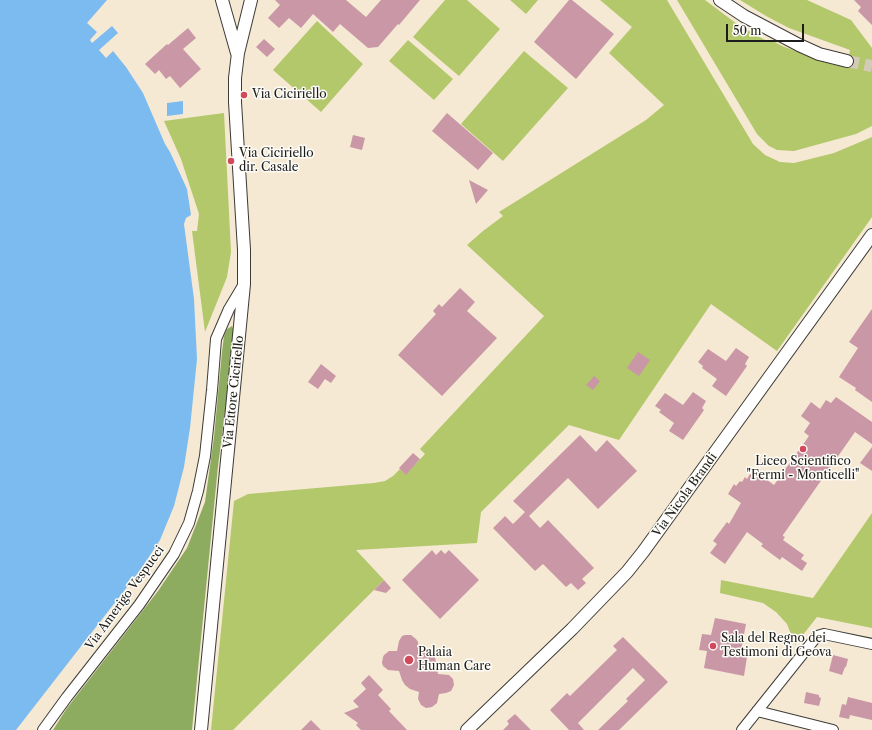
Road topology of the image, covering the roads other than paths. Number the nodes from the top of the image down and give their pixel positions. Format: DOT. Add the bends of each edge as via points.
graph roads {
  1 [pos="222,0"];
  2 [pos="251,0"];
  3 [pos="720,0"];
  4 [pos="238,53"];
  5 [pos="848,57"];
  6 [pos="872,235"];
  7 [pos="244,284"];
  8 [pos="872,644"];
  9 [pos="757,712"];
  10 [pos="43,730"];
  11 [pos="201,730"];
  12 [pos="467,730"];
  13 [pos="742,730"];
  14 [pos="833,730"];
  1 -- 4 [label="street, Via Ettore Ciciriello"];
  2 -- 4 [label="street, Via Ettore Ciciriello"];
  3 -- 5 [label="street" via="744,16 819,54"];
  4 -- 7 [label="street, Via Ettore Ciciriello" via="235,102 244,243"];
  6 -- 12 [label="street, Via Nicola Brandi" via="627,572"];
  7 -- 10 [label="street, Via Amerigo Vespucci" via="229,309 216,339 205,456 189,523 174,554 139,605"];
  7 -- 11 [label="street, Via Ettore Ciciriello"];
  8 -- 9 [label="street" via="824,634 817,636"];
  9 -- 13 [label="street"];
  9 -- 14 [label="street"];
}
